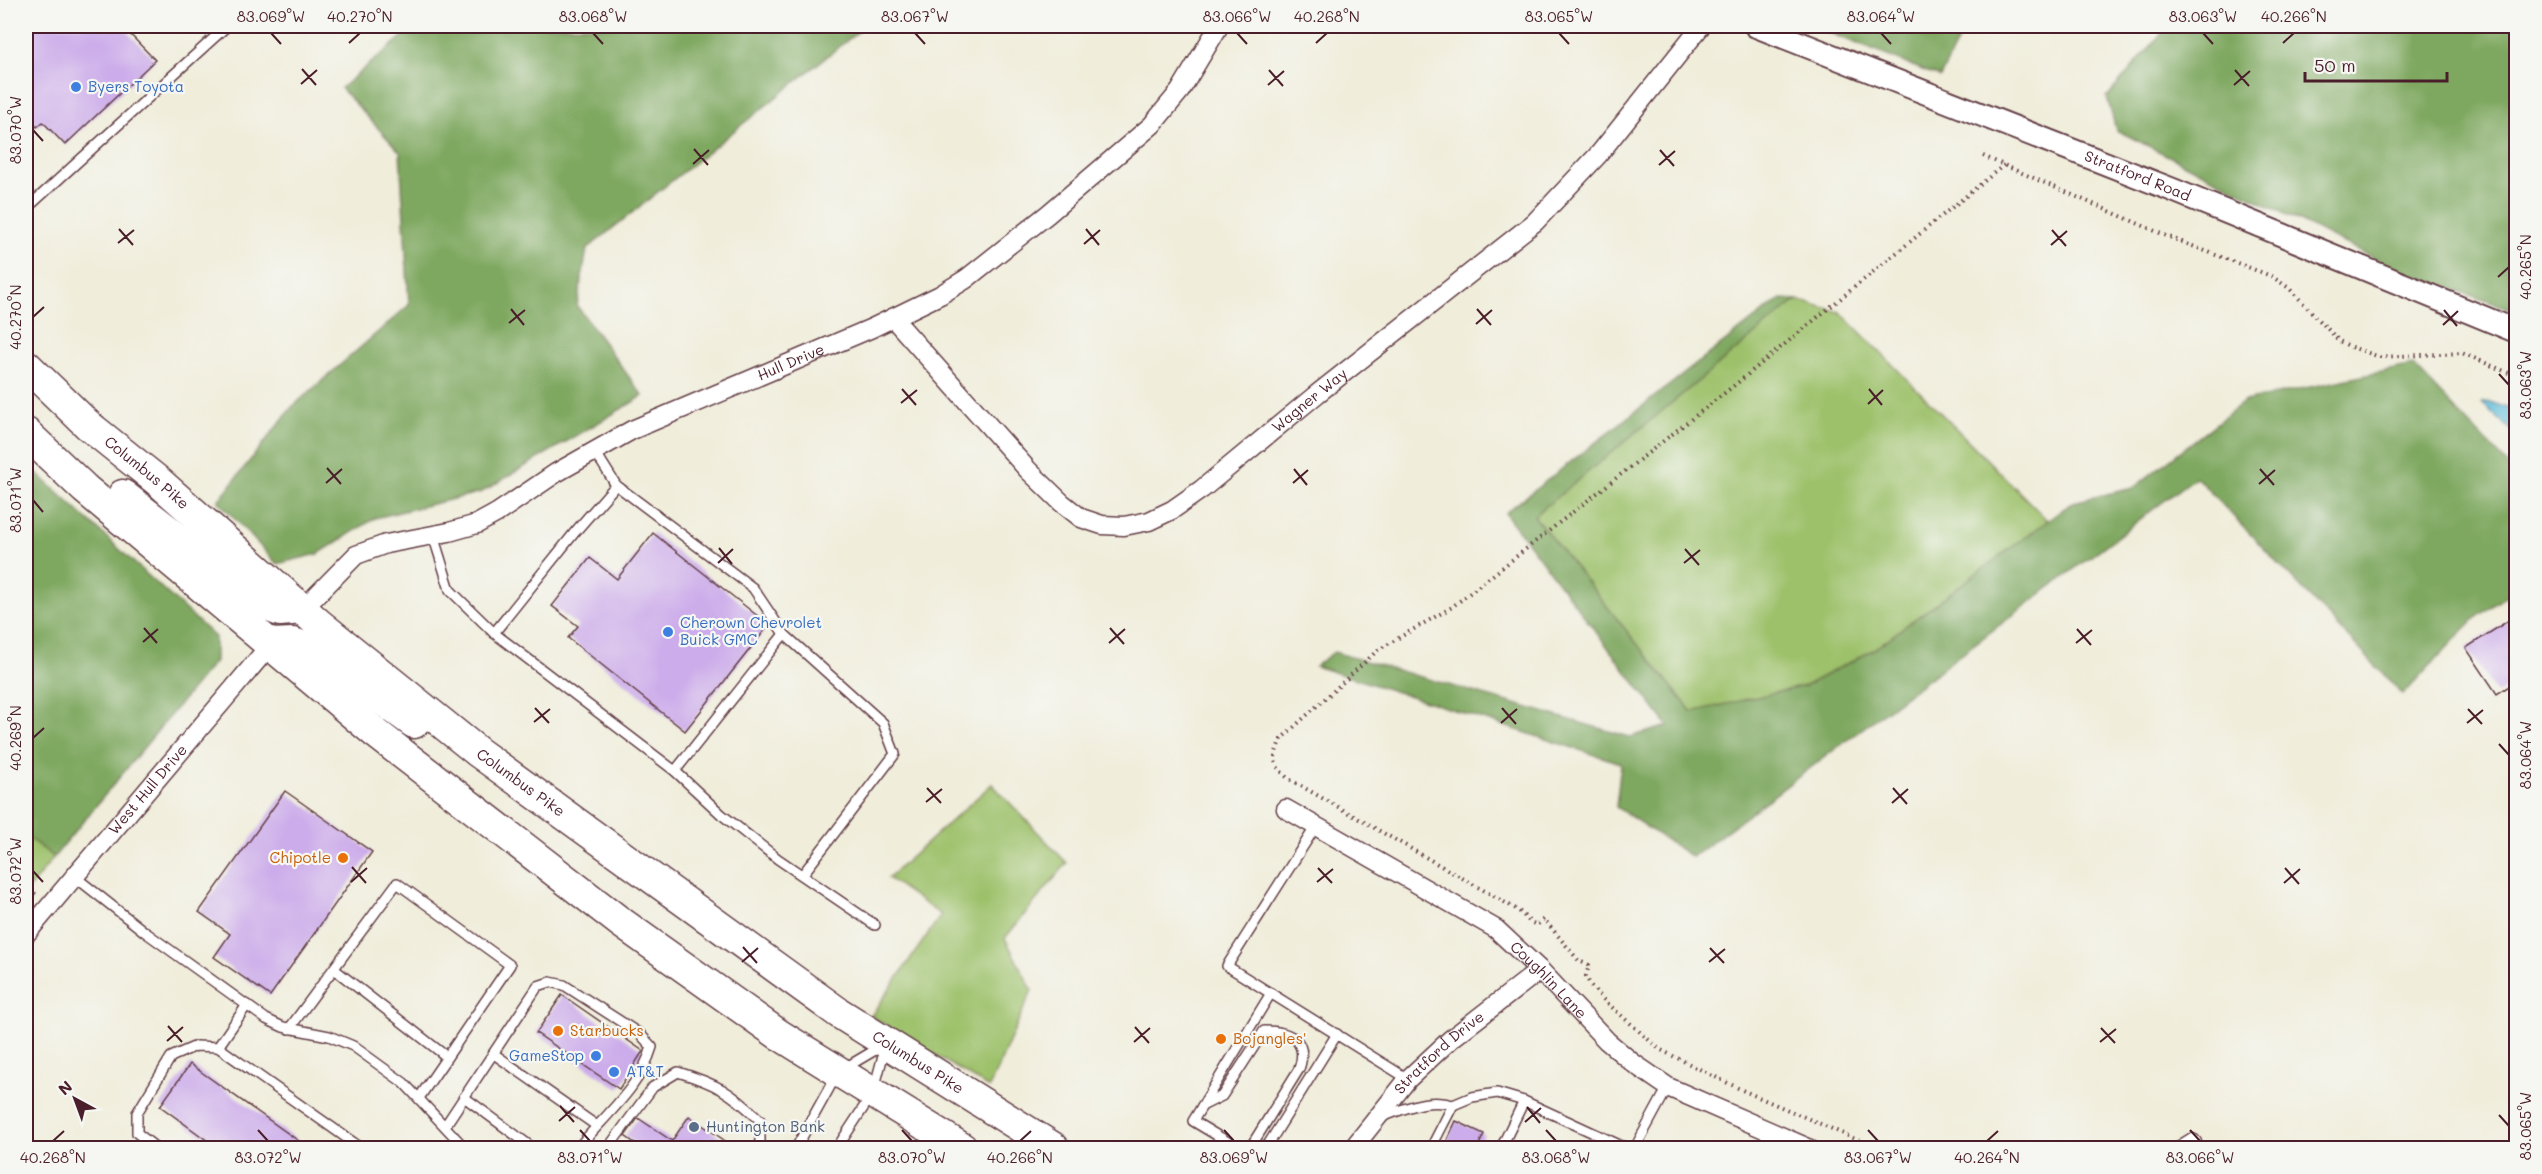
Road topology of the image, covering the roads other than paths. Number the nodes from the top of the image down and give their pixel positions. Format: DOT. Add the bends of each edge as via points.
graph roads {
  1 [pos="227,26"];
  2 [pos="1219,26"];
  3 [pos="1701,26"];
  4 [pos="1756,26"];
  5 [pos="26,209"];
  6 [pos="893,318"];
  7 [pos="2517,331"];
  8 [pos="26,365"];
  9 [pos="26,433"];
  10 [pos="594,450"];
  11 [pos="616,485"];
  12 [pos="85,489"];
  13 [pos="433,535"];
  14 [pos="303,609"];
  15 [pos="494,633"];
  16 [pos="784,634"];
  17 [pos="271,645"];
  18 [pos="675,771"];
  19 [pos="514,780"];
  20 [pos="1286,809"];
  21 [pos="1316,826"];
  22 [pos="803,874"];
  23 [pos="74,876"];
  24 [pos="875,924"];
  25 [pos="26,934"];
  26 [pos="334,969"];
  27 [pos="1540,970"];
  28 [pos="1271,993"];
  29 [pos="247,1005"];
  30 [pos="289,1029"];
  31 [pos="1337,1034"];
  32 [pos="886,1043"];
  33 [pos="218,1047"];
  34 [pos="494,1054"];
  35 [pos="447,1057"];
  36 [pos="838,1072"];
  37 [pos="1408,1078"];
  38 [pos="1668,1087"];
  39 [pos="873,1093"];
  40 [pos="464,1097"];
  41 [pos="419,1098"];
  42 [pos="1524,1101"];
  43 [pos="1453,1105"];
  44 [pos="1202,1106"];
  45 [pos="1376,1119"];
  46 [pos="445,1126"];
  47 [pos="597,1126"];
  48 [pos="1436,1138"];
  49 [pos="1446,1142"];
  50 [pos="1616,1146"];
  51 [pos="156,1149"];
  52 [pos="361,1149"];
  53 [pos="465,1149"];
  54 [pos="533,1149"];
  55 [pos="578,1149"];
  56 [pos="608,1149"];
  57 [pos="757,1149"];
  58 [pos="796,1149"];
  59 [pos="837,1149"];
  60 [pos="962,1149"];
  61 [pos="1054,1149"];
  62 [pos="1238,1149"];
  63 [pos="1250,1149"];
  64 [pos="1266,1149"];
  65 [pos="1353,1149"];
  66 [pos="1431,1149"];
  67 [pos="1501,1149"];
  68 [pos="1626,1149"];
  69 [pos="1635,1149"];
  70 [pos="1808,1149"];
  71 [pos="2184,1149"];
  72 [pos="2190,1149"];
  1 -- 5 [label="lane"];
  2 -- 6 [label="street, Hull Drive" via="1180,91 1123,152 966,279"];
  3 -- 6 [label="street, Wagner Way" via="1599,154 1535,222 1203,489 1149,521 1102,525 1081,518 1062,503 1023,466"];
  4 -- 7 [label="street, Stratford Road"];
  6 -- 10 [label="street, Hull Drive" via="662,416"];
  8 -- 14 [label="highway, Columbus Pike" via="88,426"];
  9 -- 12 [label="highway"];
  10 -- 11 [label="lane"];
  10 -- 13 [label="street, Hull Drive" via="477,524"];
  11 -- 15 [label="lane"];
  11 -- 16 [label="lane" via="753,588"];
  12 -- 14 [label="highway" via="109,489 122,494 262,604 280,611"];
  12 -- 17 [label="highway"];
  13 -- 14 [label="street, Hull Drive" via="386,544 356,555"];
  13 -- 15 [label="lane" via="450,590"];
  14 -- 19 [label="highway, Columbus Pike"];
  15 -- 18 [label="lane"];
  16 -- 18 [label="lane"];
  16 -- 22 [label="lane" via="883,723 895,754"];
  17 -- 19 [label="highway" via="293,643 313,650 484,778 495,782"];
  17 -- 23 [label="street, West Hull Drive"];
  17 -- 36 [label="highway" via="377,734 619,921"];
  18 -- 22 [label="lane" via="729,820"];
  19 -- 32 [label="highway, Columbus Pike"];
  20 -- 21 [label="street, Coughlin Lane"];
  21 -- 27 [label="street, Coughlin Lane" via="1496,929"];
  21 -- 28 [label="lane" via="1227,966"];
  22 -- 24 [label="lane"];
  23 -- 25 [label="street, West Hull Drive"];
  23 -- 29 [label="lane"];
  26 -- 30 [label="lane"];
  26 -- 35 [label="lane"];
  26 -- 35 [label="lane" via="396,883 510,965"];
  27 -- 37 [label="street, Stratford Drive"];
  27 -- 38 [label="street, Coughlin Lane" via="1607,1041"];
  28 -- 31 [label="lane"];
  28 -- 44 [label="lane"];
  29 -- 30 [label="lane"];
  29 -- 33 [label="lane"];
  30 -- 41 [label="lane" via="329,1036 353,1046"];
  31 -- 37 [label="lane"];
  31 -- 64 [label="lane"];
  32 -- 36 [label="lane"];
  32 -- 39 [label="lane"];
  32 -- 61 [label="highway, Columbus Pike"];
  33 -- 51 [label="lane" via="196,1046 171,1057 137,1113 136,1133"];
  33 -- 52 [label="lane"];
  34 -- 40 [label="lane"];
  34 -- 47 [label="lane"];
  34 -- 47 [label="lane" via="538,987 550,982 564,985 640,1034 652,1047 647,1063 628,1092"];
  35 -- 41 [label="lane"];
  36 -- 39 [label="highway"];
  36 -- 58 [label="lane"];
  37 -- 45 [label="street, Stratford Drive"];
  38 -- 69 [label="lane"];
  38 -- 70 [label="street, Coughlin Lane"];
  39 -- 59 [label="lane"];
  39 -- 60 [label="highway"];
  40 -- 46 [label="lane"];
  40 -- 54 [label="lane"];
  41 -- 46 [label="lane"];
  42 -- 43 [label="lane" via="1497,1093"];
  42 -- 50 [label="lane"];
  42 -- 67 [label="lane"];
  43 -- 45 [label="lane" via="1440,1101 1423,1103"];
  43 -- 48 [label="lane"];
  44 -- 62 [label="lane" via="1193,1121"];
  44 -- 63 [label="lane" via="1222,1096 1264,1031 1282,1031 1298,1042 1304,1056 1299,1069"];
  45 -- 65 [label="street, Stratford Drive"];
  46 -- 53 [label="lane"];
  47 -- 55 [label="lane"];
  48 -- 49 [label="lane"];
  48 -- 66 [label="lane"];
  50 -- 68 [label="lane"];
  56 -- 57 [label="lane" via="653,1087 678,1072 734,1095 760,1120"];
  71 -- 72 [label="street" via="2192,1143"];
}
